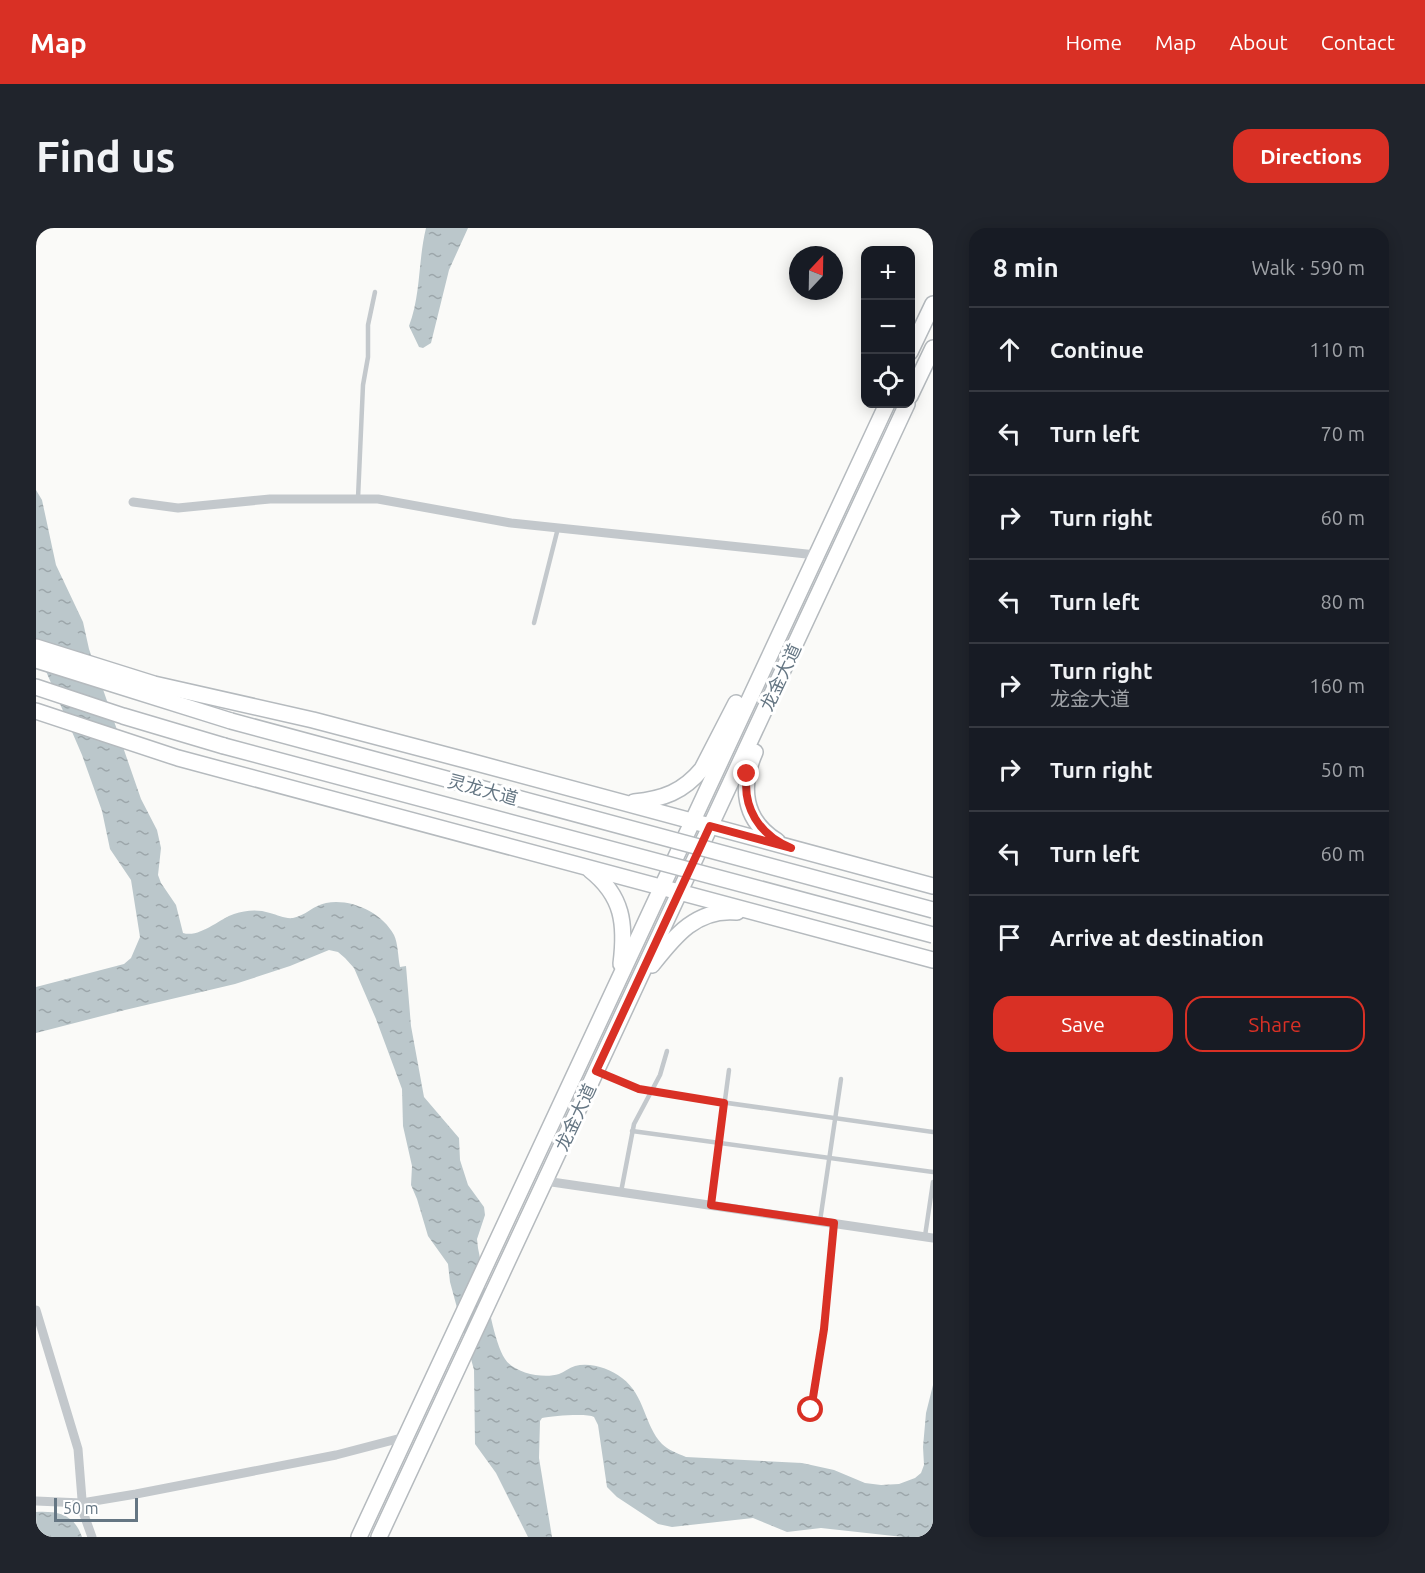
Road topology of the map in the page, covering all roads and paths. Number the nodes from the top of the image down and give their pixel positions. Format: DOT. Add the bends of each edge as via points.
graph roads {
  1 [pos="375,292"];
  2 [pos="933,304"];
  3 [pos="915,342"];
  4 [pos="933,348"];
  5 [pos="915,386"];
  6 [pos="885,408"];
  7 [pos="905,408"];
  8 [pos="358,500"];
  9 [pos="134,502"];
  10 [pos="558,528"];
  11 [pos="816,555"];
  12 [pos="534,622"];
  13 [pos="779,635"];
  14 [pos="799,636"];
  15 [pos="36,647"];
  16 [pos="36,660"];
  17 [pos="36,687"];
  18 [pos="36,711"];
  19 [pos="625,803"];
  20 [pos="692,821"];
  21 [pos="710,826"];
  22 [pos="791,848"];
  23 [pos="582,866"];
  24 [pos="933,886"];
  25 [pos="661,887"];
  26 [pos="679,892"];
  27 [pos="933,910"];
  28 [pos="760,914"];
  29 [pos="933,935"];
  30 [pos="933,960"];
  31 [pos="619,979"];
  32 [pos="636,986"];
  33 [pos="667,1051"];
  34 [pos="729,1070"];
  35 [pos="596,1071"];
  36 [pos="841,1079"];
  37 [pos="651,1091"];
  38 [pos="724,1103"];
  39 [pos="835,1118"];
  40 [pos="632,1131"];
  41 [pos="933,1132"];
  42 [pos="719,1143"];
  43 [pos="830,1158"];
  44 [pos="933,1172"];
  45 [pos="545,1181"];
  46 [pos="933,1182"];
  47 [pos="621,1192"];
  48 [pos="711,1205"];
  49 [pos="820,1221"];
  50 [pos="834,1223"];
  51 [pos="929,1237"];
  52 [pos="36,1310"];
  53 [pos="811,1410"];
  54 [pos="405,1437"];
  55 [pos="36,1501"];
  56 [pos="82,1503"];
  57 [pos="92,1537"];
  58 [pos="359,1537"];
  59 [pos="379,1537"];
  1 -- 8 [label="lane" via="363,385"];
  2 -- 3 [label="main road"];
  4 -- 5 [label="main road"];
  6 -- 11 [label="main road, 龙金大道"];
  7 -- 14 [label="main road, 龙金大道"];
  8 -- 9 [label="street" via="270,499 178,508"];
  8 -- 10 [label="street" via="378,499"];
  10 -- 11 [label="street"];
  10 -- 12 [label="lane"];
  11 -- 13 [label="main road, 龙金大道"];
  13 -- 19 [label="main road" via="751,674 695,778 667,797"];
  13 -- 20 [label="main road, 龙金大道"];
  14 -- 21 [label="main road, 龙金大道"];
  14 -- 22 [label="main road" via="791,674 748,767 745,783 755,819 774,840"];
  15 -- 19 [label="main road" via="154,684 335,726"];
  16 -- 27 [label="main road, 灵龙大道, bridge" via="231,721"];
  17 -- 29 [label="main road, 灵龙大道, bridge" via="224,746"];
  18 -- 23 [label="main road" via="167,755"];
  19 -- 20 [label="main road"];
  20 -- 21 [label="main road"];
  20 -- 25 [label="main road, 龙金大道"];
  21 -- 22 [label="main road"];
  21 -- 26 [label="main road, 龙金大道"];
  22 -- 24 [label="main road"];
  23 -- 25 [label="main road"];
  23 -- 31 [label="main road" via="604,882 622,916"];
  25 -- 26 [label="main road"];
  25 -- 31 [label="main road, 龙金大道"];
  26 -- 28 [label="main road"];
  26 -- 32 [label="main road, 龙金大道"];
  28 -- 30 [label="main road"];
  28 -- 32 [label="main road" via="732,911 692,923 675,936"];
  31 -- 54 [label="main road, 龙金大道"];
  32 -- 35 [label="main road, 龙金大道"];
  33 -- 37 [label="lane"];
  34 -- 38 [label="lane"];
  35 -- 37 [label="lane"];
  35 -- 45 [label="main road, 龙金大道"];
  36 -- 39 [label="lane"];
  37 -- 38 [label="lane"];
  37 -- 40 [label="lane"];
  38 -- 39 [label="lane"];
  38 -- 42 [label="lane"];
  39 -- 41 [label="lane"];
  39 -- 43 [label="lane"];
  40 -- 42 [label="lane"];
  40 -- 47 [label="lane"];
  42 -- 43 [label="lane"];
  42 -- 48 [label="lane"];
  43 -- 44 [label="lane"];
  43 -- 49 [label="lane"];
  45 -- 47 [label="street"];
  45 -- 59 [label="main road, 龙金大道"];
  46 -- 51 [label="lane"];
  47 -- 48 [label="street"];
  48 -- 49 [label="street"];
  49 -- 50 [label="street"];
  50 -- 51 [label="street"];
  50 -- 53 [label="lane" via="824,1329"];
  52 -- 56 [label="street" via="78,1449"];
  54 -- 56 [label="street" via="336,1455"];
  54 -- 58 [label="main road, 龙金大道"];
  55 -- 56 [label="street"];
  56 -- 57 [label="street"];
}
